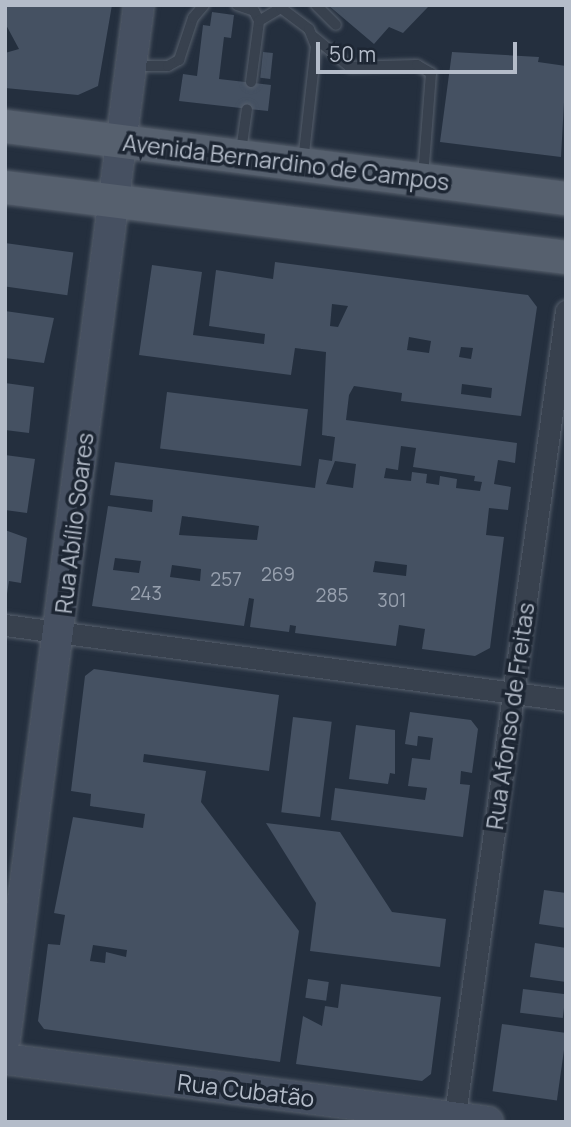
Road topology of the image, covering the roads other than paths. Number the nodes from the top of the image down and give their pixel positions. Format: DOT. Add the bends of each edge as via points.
graph roads {
  1 [pos="139,5"];
  2 [pos="204,5"];
  3 [pos="237,5"];
  4 [pos="316,5"];
  5 [pos="259,21"];
  6 [pos="336,25"];
  7 [pos="314,37"];
  8 [pos="131,65"];
  9 [pos="251,82"];
  10 [pos="247,109"];
  11 [pos="5,126"];
  12 [pos="121,140"];
  13 [pos="240,156"];
  14 [pos="303,164"];
  15 [pos="423,180"];
  16 [pos="5,187"];
  17 [pos="114,198"];
  18 [pos="566,198"];
  19 [pos="566,257"];
  20 [pos="566,311"];
  21 [pos="5,625"];
  22 [pos="60,632"];
  23 [pos="513,693"];
  24 [pos="566,700"];
  25 [pos="5,1039"];
  26 [pos="5,1059"];
  27 [pos="454,1120"];
  28 [pos="488,1122"];
  1 -- 8 [label="street, Rua Abílio Soares"];
  2 -- 8 [label="lane" via="193,18 187,50 179,60 168,66"];
  3 -- 5 [label="lane" via="254,11"];
  4 -- 6 [label="lane"];
  5 -- 7 [label="lane" via="281,8"];
  5 -- 9 [label="lane"];
  7 -- 14 [label="lane"];
  7 -- 15 [label="lane" via="349,67 425,68 434,80"];
  8 -- 12 [label="street, Rua Abílio Soares"];
  10 -- 13 [label="lane"];
  11 -- 12 [label="main road, Avenida Bernardino de Campos"];
  12 -- 13 [label="main road, Avenida Bernardino de Campos"];
  12 -- 17 [label="street, Rua Abílio Soares"];
  13 -- 14 [label="main road, Avenida Bernardino de Campos"];
  14 -- 15 [label="main road, Avenida Bernardino de Campos"];
  15 -- 18 [label="main road, Avenida Bernardino de Campos"];
  16 -- 17 [label="main road"];
  17 -- 19 [label="main road"];
  17 -- 22 [label="street, Rua Abílio Soares"];
  20 -- 23 [label="street, Rua Afonso de Freitas"];
  21 -- 22 [label="street"];
  22 -- 23 [label="street"];
  22 -- 25 [label="street, Rua Abílio Soares"];
  23 -- 24 [label="street"];
  23 -- 27 [label="street, Rua Afonso de Freitas"];
  26 -- 27 [label="street, Rua Cubatão"];
  27 -- 28 [label="street, Rua Cubatão"];
}
